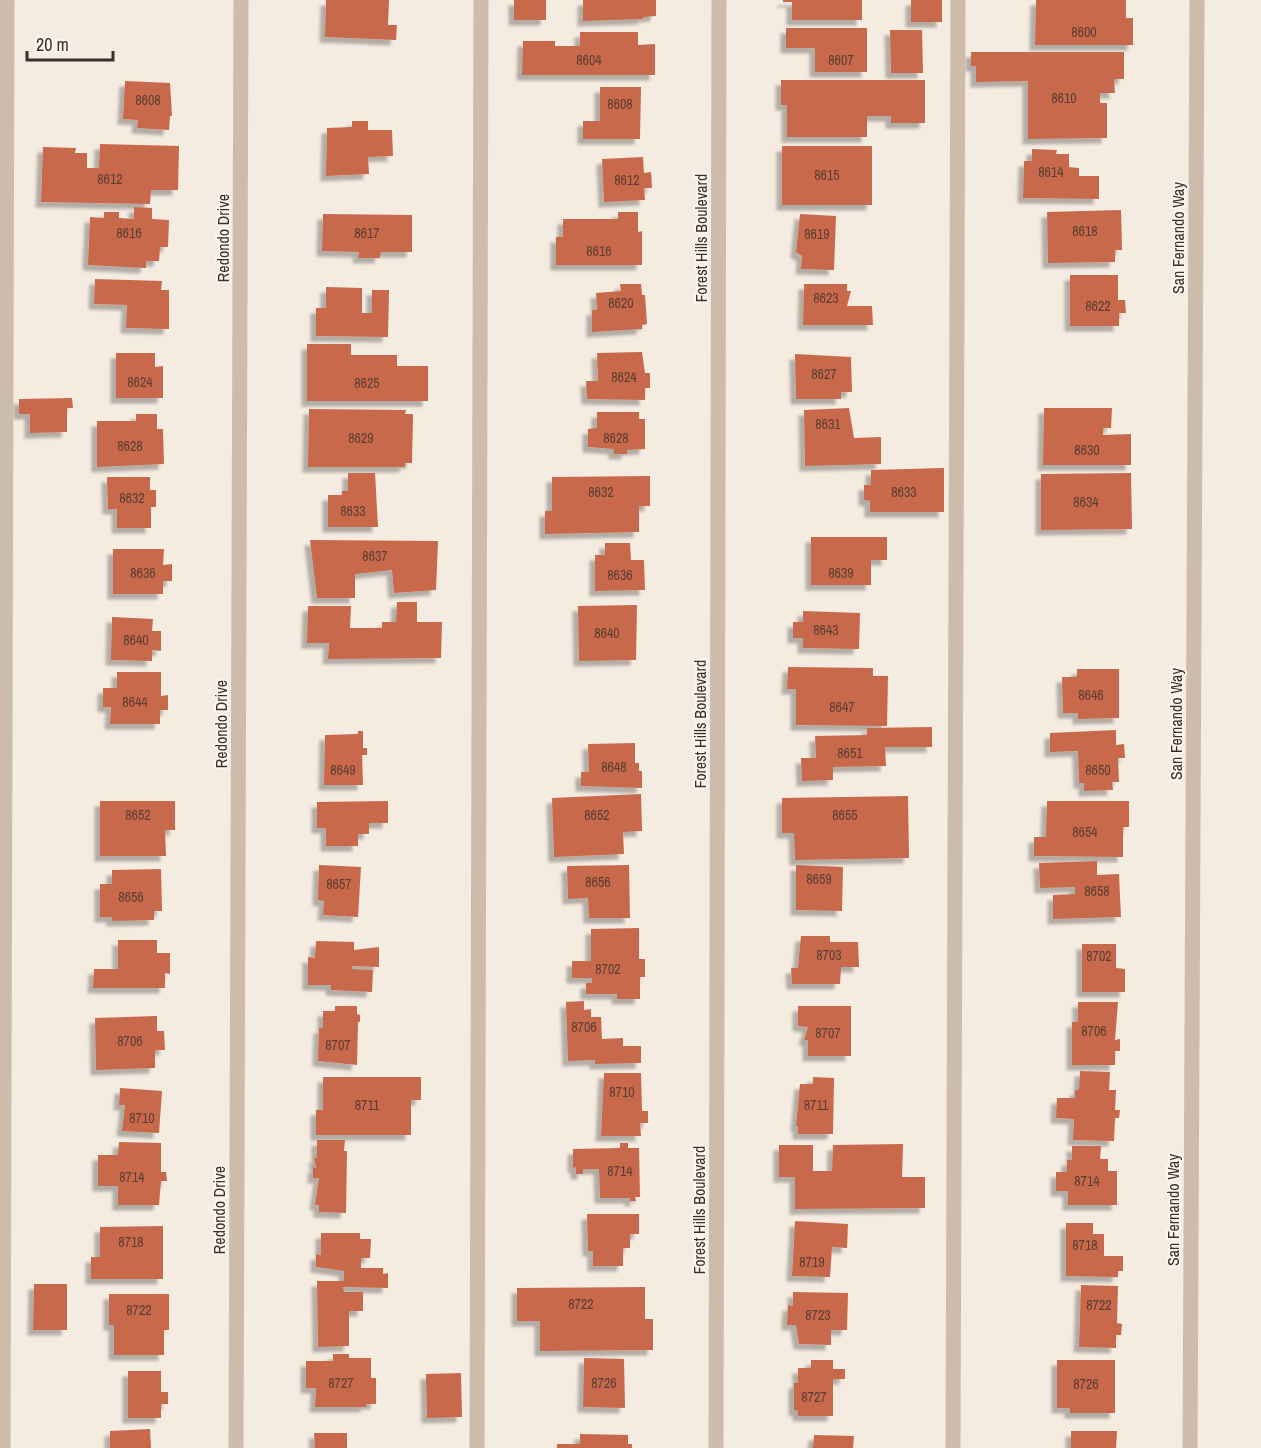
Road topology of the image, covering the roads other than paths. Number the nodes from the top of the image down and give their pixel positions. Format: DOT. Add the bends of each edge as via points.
graph roads {
  1 [pos="7,0"];
  2 [pos="241,0"];
  3 [pos="481,0"];
  4 [pos="719,0"];
  5 [pos="958,0"];
  6 [pos="1197,0"];
  7 [pos="3,1448"];
  8 [pos="236,1448"];
  9 [pos="477,1448"];
  10 [pos="716,1448"];
  11 [pos="953,1448"];
  12 [pos="1190,1448"];
  1 -- 7 [label="street"];
  2 -- 8 [label="street, Redondo Drive"];
  3 -- 9 [label="street"];
  4 -- 10 [label="street, Forest Hills Boulevard"];
  5 -- 11 [label="street"];
  6 -- 12 [label="street, San Fernando Way"];
}
